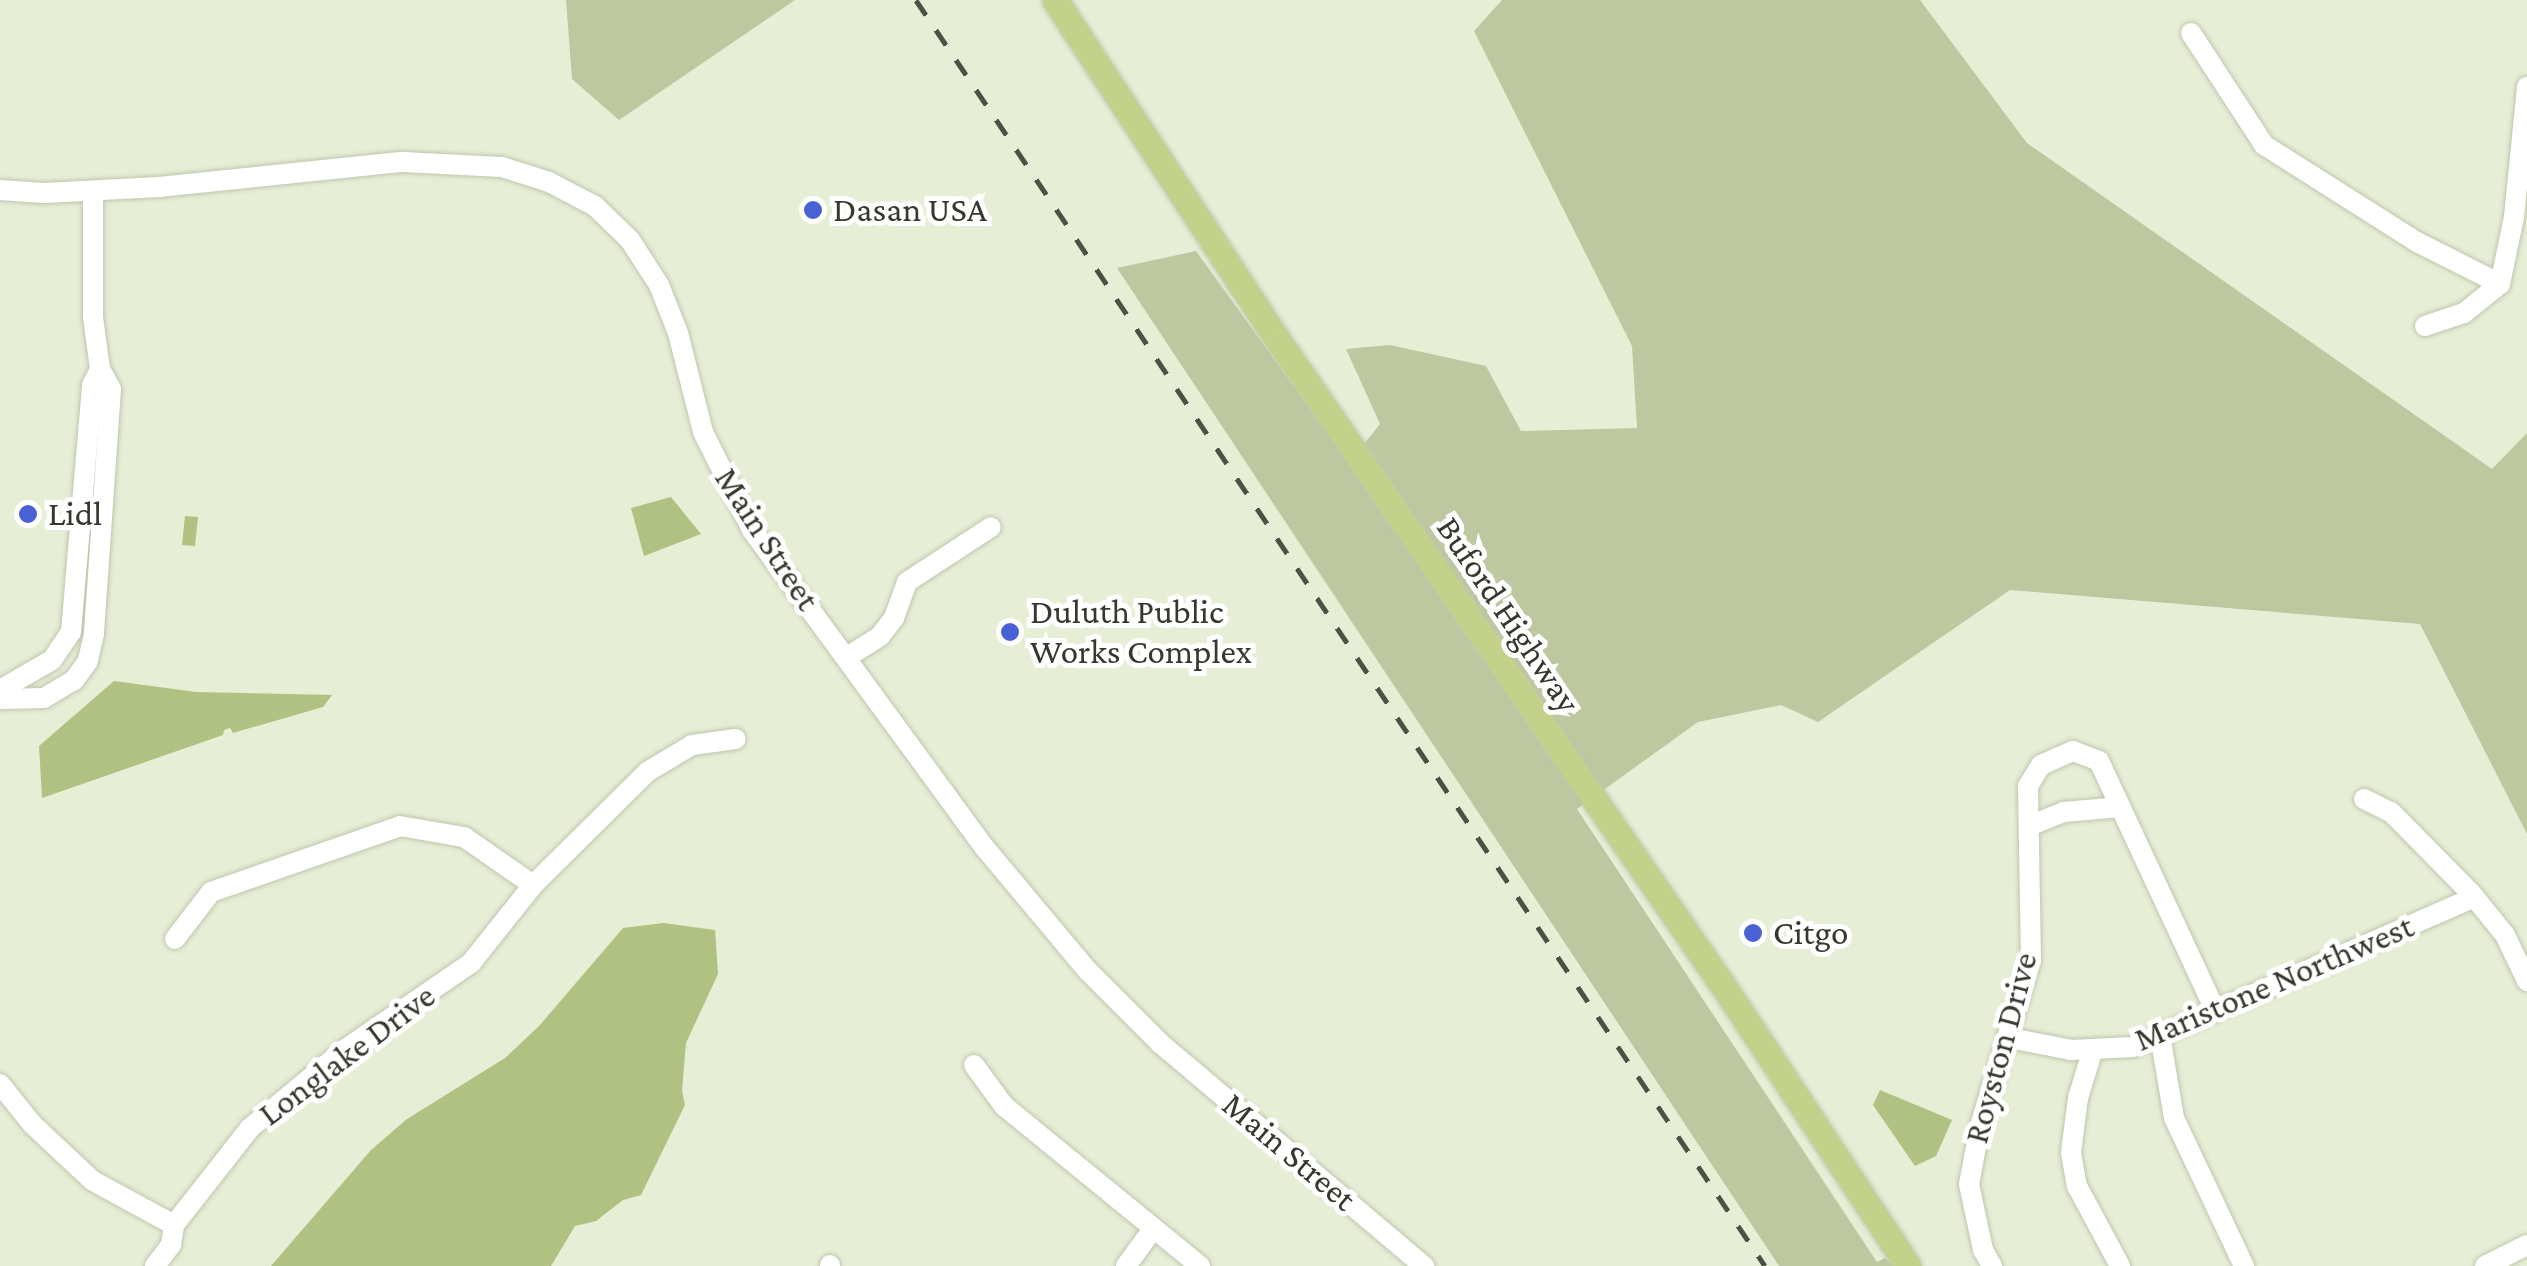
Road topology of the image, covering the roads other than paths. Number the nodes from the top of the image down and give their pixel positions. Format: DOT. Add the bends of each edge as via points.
graph roads {
  1 [pos="1055,0"];
  2 [pos="2191,33"];
  3 [pos="2527,87"];
  4 [pos="0,190"];
  5 [pos="93,192"];
  6 [pos="2500,284"];
  7 [pos="2425,326"];
  8 [pos="100,369"];
  9 [pos="991,527"];
  10 [pos="848,658"];
  11 [pos="0,690"];
  12 [pos="0,699"];
  13 [pos="736,739"];
  14 [pos="2364,799"];
  15 [pos="2120,807"];
  16 [pos="2029,826"];
  17 [pos="533,885"];
  18 [pos="2475,898"];
  19 [pos="175,939"];
  20 [pos="2527,981"];
  21 [pos="2215,1010"];
  22 [pos="2160,1035"];
  23 [pos="2010,1038"];
  24 [pos="2093,1049"];
  25 [pos="974,1066"];
  26 [pos="0,1084"];
  27 [pos="174,1225"];
  28 [pos="1153,1229"];
  29 [pos="2527,1245"];
  30 [pos="156,1266"];
  31 [pos="1126,1266"];
  32 [pos="1200,1266"];
  33 [pos="1424,1266"];
  34 [pos="1908,1266"];
  35 [pos="1992,1266"];
  36 [pos="2120,1266"];
  37 [pos="2244,1266"];
  38 [pos="2485,1266"];
  1 -- 34 [label="main road, Buford Highway"];
  2 -- 6 [label="street" via="2264,145 2385,223"];
  3 -- 6 [label="street"];
  4 -- 5 [label="street, Main Street"];
  5 -- 8 [label="street"];
  5 -- 10 [label="street, Main Street" via="403,162 502,166 594,206 630,240 659,286 703,432 728,489"];
  6 -- 7 [label="street" via="2464,313"];
  8 -- 11 [label="street" via="92,385 72,632 52,660"];
  8 -- 12 [label="street" via="111,389 88,661 74,680 44,698"];
  9 -- 10 [label="street" via="907,582 894,618"];
  10 -- 33 [label="street, Main Street" via="963,820 1088,972 1160,1043"];
  13 -- 17 [label="street, Longlake Drive" via="692,745 647,772"];
  14 -- 18 [label="street" via="2391,812"];
  15 -- 16 [label="street" via="2064,812"];
  15 -- 16 [label="street, Royston Drive" via="2099,762 2073,751 2041,765 2033,776"];
  15 -- 21 [label="street, Royston Drive"];
  16 -- 23 [label="street, Royston Drive" via="2031,960"];
  17 -- 19 [label="street" via="464,837 400,826 211,892"];
  17 -- 27 [label="street, Longlake Drive" via="472,963 344,1050 250,1128"];
  18 -- 20 [label="street" via="2505,935"];
  18 -- 21 [label="street, Maristone Northwest"];
  21 -- 22 [label="street, Maristone Northwest"];
  22 -- 24 [label="street, Maristone Northwest" via="2132,1047"];
  22 -- 37 [label="street" via="2174,1118"];
  23 -- 24 [label="street, Maristone Northwest"];
  23 -- 35 [label="street, Royston Drive" via="1980,1126 1970,1184 1982,1250"];
  24 -- 36 [label="street" via="2071,1153 2077,1186"];
  25 -- 28 [label="street" via="1004,1106"];
  26 -- 27 [label="street" via="92,1181"];
  27 -- 30 [label="street, Longlake Drive" via="171,1245"];
  28 -- 31 [label="street"];
  28 -- 32 [label="street"];
  29 -- 38 [label="street"];
}
